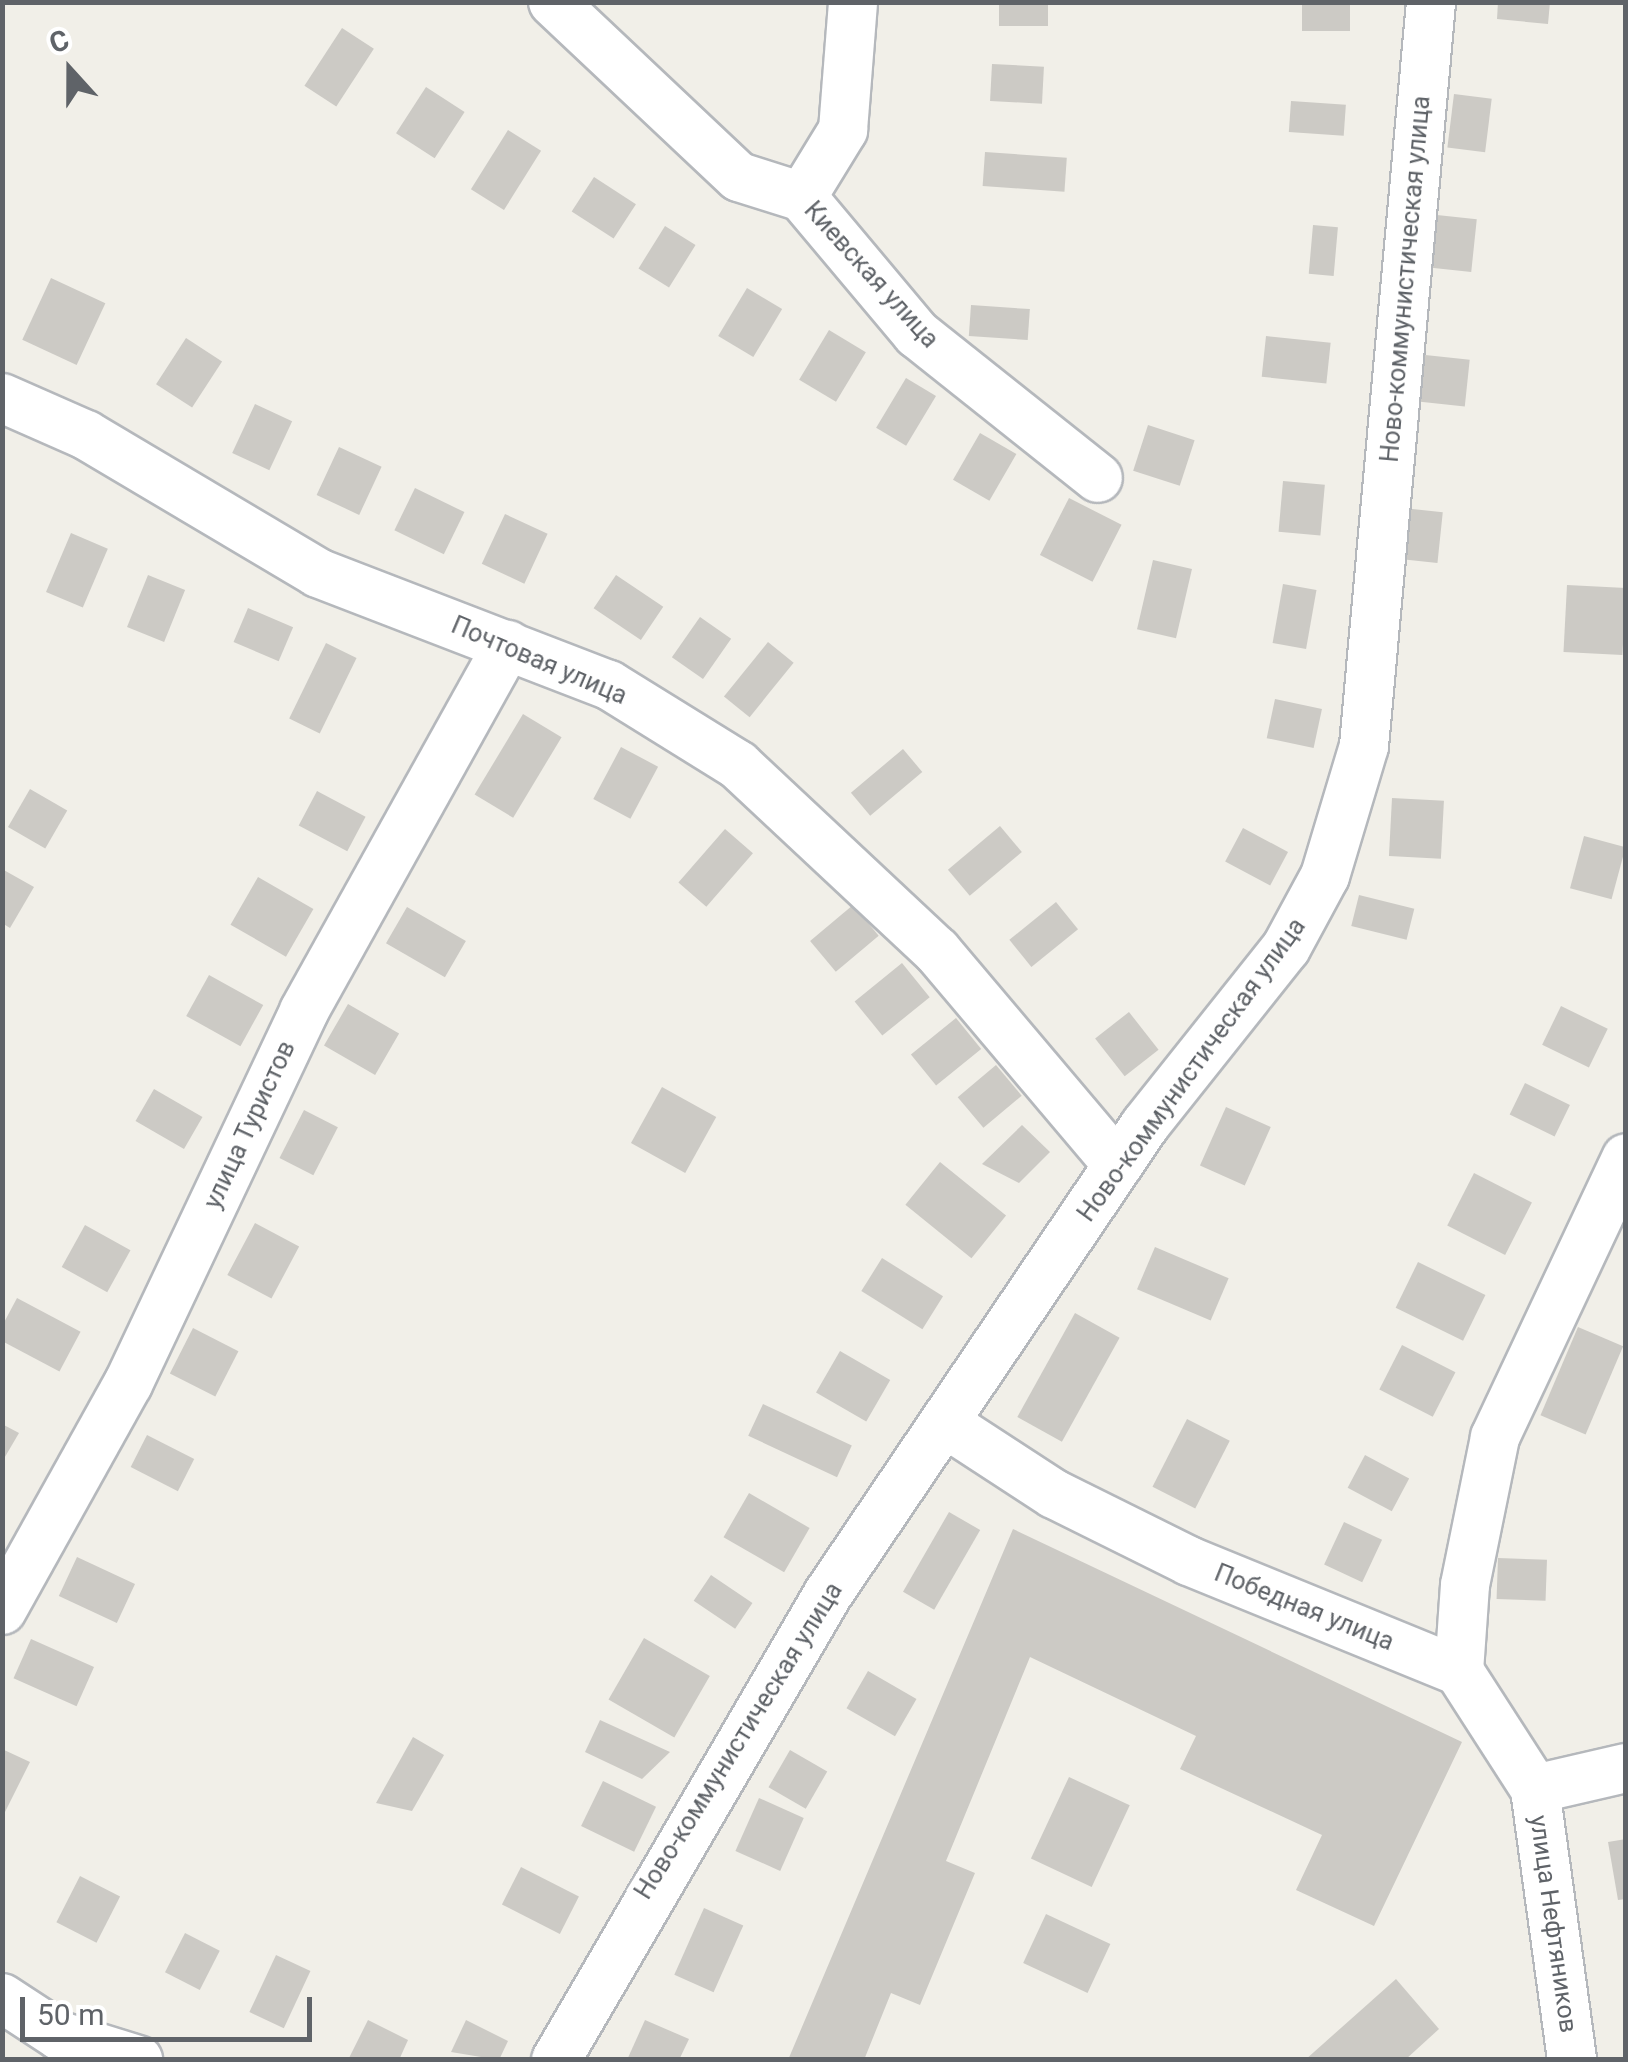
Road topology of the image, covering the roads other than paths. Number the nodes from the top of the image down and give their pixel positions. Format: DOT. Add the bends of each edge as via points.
graph roads {
  1 [pos="553,2"];
  2 [pos="853,2"];
  3 [pos="1431,2"];
  4 [pos="802,198"];
  5 [pos="2,398"];
  6 [pos="1098,478"];
  7 [pos="508,645"];
  8 [pos="1626,1158"];
  9 [pos="1118,1165"];
  10 [pos="948,1426"];
  11 [pos="2,1610"];
  12 [pos="1459,1672"];
  13 [pos="1626,1768"];
  14 [pos="1534,1789"];
  15 [pos="2,1998"];
  16 [pos="138,2060"];
  17 [pos="556,2060"];
  18 [pos="1572,2060"];
  1 -- 4 [label="street, Киевская улица" via="738,177"];
  2 -- 4 [label="street" via="843,130"];
  3 -- 9 [label="street, Ново-коммунистическая улица" via="1364,746 1325,876 1286,948"];
  4 -- 6 [label="street, Киевская улица" via="917,334"];
  5 -- 7 [label="street, Почтовая улица" via="86,435 318,573"];
  7 -- 9 [label="street, Почтовая улица" via="609,686 738,764 938,951"];
  7 -- 11 [label="street, улица Туристов" via="304,1011 128,1384"];
  8 -- 12 [label="street" via="1495,1437 1465,1584"];
  9 -- 10 [label="street, Ново-коммунистическая улица"];
  10 -- 12 [label="street, Победная улица" via="1054,1494 1189,1561"];
  10 -- 17 [label="street, Ново-коммунистическая улица" via="828,1594"];
  12 -- 14 [label="street"];
  13 -- 14 [label="street"];
  14 -- 18 [label="street, улица Нефтяников"];
  15 -- 16 [label="street" via="60,2036"];
}
